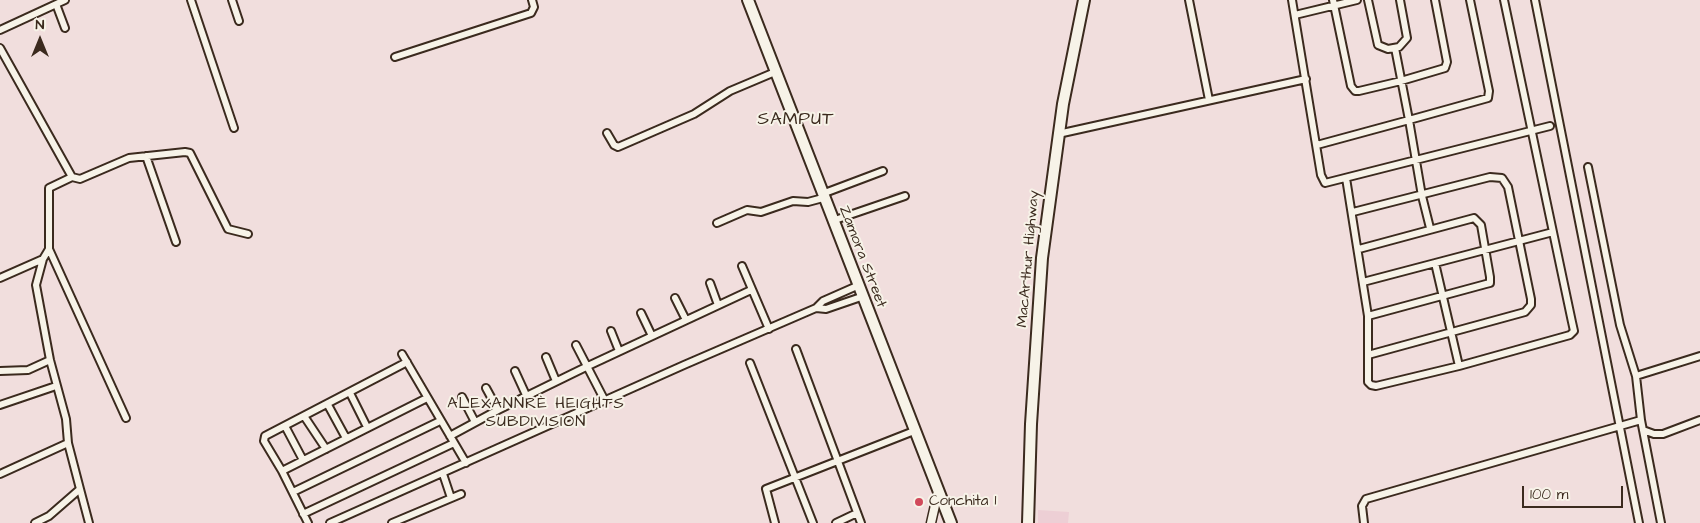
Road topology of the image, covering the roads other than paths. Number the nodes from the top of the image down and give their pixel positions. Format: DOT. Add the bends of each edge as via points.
graph roads {
  1 [pos="65,0"];
  2 [pos="191,0"];
  3 [pos="232,0"];
  4 [pos="532,0"];
  5 [pos="748,0"];
  6 [pos="1084,0"];
  7 [pos="1189,0"];
  8 [pos="1292,0"];
  9 [pos="1357,0"];
  10 [pos="1368,0"];
  11 [pos="1400,0"];
  12 [pos="1436,0"];
  13 [pos="1470,0"];
  14 [pos="1504,0"];
  15 [pos="1536,0"];
  16 [pos="1333,3"];
  17 [pos="56,4"];
  18 [pos="1295,14"];
  19 [pos="239,21"];
  20 [pos="65,28"];
  21 [pos="0,30"];
  22 [pos="0,48"];
  23 [pos="1395,48"];
  24 [pos="395,57"];
  25 [pos="775,72"];
  26 [pos="1306,78"];
  27 [pos="1401,82"];
  28 [pos="1209,100"];
  29 [pos="1409,120"];
  30 [pos="1550,126"];
  31 [pos="234,128"];
  32 [pos="1532,130"];
  33 [pos="608,133"];
  34 [pos="1058,134"];
  35 [pos="1317,145"];
  36 [pos="146,156"];
  37 [pos="1416,160"];
  38 [pos="1588,167"];
  39 [pos="883,171"];
  40 [pos="72,177"];
  41 [pos="1346,178"];
  42 [pos="823,196"];
  43 [pos="905,196"];
  44 [pos="1422,196"];
  45 [pos="1353,212"];
  46 [pos="832,220"];
  47 [pos="717,223"];
  48 [pos="1430,228"];
  49 [pos="1552,232"];
  50 [pos="248,234"];
  51 [pos="1518,240"];
  52 [pos="176,242"];
  53 [pos="49,249"];
  54 [pos="1358,249"];
  55 [pos="1485,250"];
  56 [pos="43,259"];
  57 [pos="1435,263"];
  58 [pos="742,266"];
  59 [pos="0,278"];
  60 [pos="1362,282"];
  61 [pos="710,283"];
  62 [pos="857,286"];
  63 [pos="752,290"];
  64 [pos="844,291"];
  65 [pos="861,297"];
  66 [pos="1444,297"];
  67 [pos="675,298"];
  68 [pos="848,301"];
  69 [pos="718,305"];
  70 [pos="816,308"];
  71 [pos="642,313"];
  72 [pos="1368,316"];
  73 [pos="686,320"];
  74 [pos="769,329"];
  75 [pos="612,331"];
  76 [pos="1452,332"];
  77 [pos="652,336"];
  78 [pos="576,345"];
  79 [pos="796,349"];
  80 [pos="620,351"];
  81 [pos="402,354"];
  82 [pos="1368,355"];
  83 [pos="1700,356"];
  84 [pos="546,357"];
  85 [pos="50,360"];
  86 [pos="407,362"];
  87 [pos="750,363"];
  88 [pos="588,366"];
  89 [pos="1458,366"];
  90 [pos="0,371"];
  91 [pos="515,371"];
  92 [pos="1636,376"];
  93 [pos="556,381"];
  94 [pos="56,386"];
  95 [pos="486,388"];
  96 [pos="350,393"];
  97 [pos="526,395"];
  98 [pos="427,398"];
  99 [pos="462,398"];
  100 [pos="605,401"];
  101 [pos="0,405"];
  102 [pos="328,405"];
  103 [pos="498,410"];
  104 [pos="304,416"];
  105 [pos="126,418"];
  106 [pos="1641,420"];
  107 [pos="1700,420"];
  108 [pos="440,421"];
  109 [pos="475,422"];
  110 [pos="285,426"];
  111 [pos="1621,426"];
  112 [pos="367,427"];
  113 [pos="1643,430"];
  114 [pos="914,431"];
  115 [pos="450,436"];
  116 [pos="346,438"];
  117 [pos="68,443"];
  118 [pos="454,443"];
  119 [pos="326,448"];
  120 [pos="303,460"];
  121 [pos="838,461"];
  122 [pos="466,463"];
  123 [pos="282,471"];
  124 [pos="0,474"];
  125 [pos="443,474"];
  126 [pos="795,478"];
  127 [pos="80,489"];
  128 [pos="293,492"];
  129 [pos="938,492"];
  130 [pos="461,494"];
  131 [pos="451,498"];
  132 [pos="857,513"];
  133 [pos="304,514"];
  134 [pos="35,523"];
  135 [pos="89,523"];
  136 [pos="308,523"];
  137 [pos="330,523"];
  138 [pos="392,523"];
  139 [pos="775,523"];
  140 [pos="813,523"];
  141 [pos="836,523"];
  142 [pos="861,523"];
  143 [pos="932,523"];
  144 [pos="951,523"];
  145 [pos="1028,523"];
  146 [pos="1364,523"];
  147 [pos="1639,523"];
  148 [pos="1661,523"];
  1 -- 17 [label="street"];
  2 -- 31 [label="street"];
  3 -- 19 [label="street"];
  4 -- 24 [label="street" via="534,7 531,13"];
  5 -- 25 [label="main road, Zamora Street"];
  6 -- 34 [label="main road, MacArthur Highway"];
  7 -- 28 [label="street"];
  8 -- 18 [label="street"];
  9 -- 16 [label="street"];
  10 -- 23 [label="street" via="1378,45 1385,49"];
  11 -- 23 [label="street" via="1408,38"];
  12 -- 27 [label="street" via="1446,66"];
  13 -- 29 [label="street" via="1488,98"];
  14 -- 32 [label="street"];
  15 -- 111 [label="street"];
  16 -- 18 [label="street"];
  16 -- 27 [label="street" via="1352,89 1359,91"];
  17 -- 20 [label="street"];
  17 -- 21 [label="street"];
  18 -- 26 [label="street"];
  22 -- 40 [label="street"];
  23 -- 27 [label="street"];
  25 -- 33 [label="street" via="730,91 694,114 618,147"];
  25 -- 42 [label="main road, Zamora Street"];
  26 -- 28 [label="street"];
  26 -- 35 [label="street"];
  27 -- 29 [label="street"];
  28 -- 34 [label="street"];
  29 -- 35 [label="street"];
  29 -- 37 [label="street"];
  30 -- 32 [label="street"];
  32 -- 37 [label="street"];
  32 -- 49 [label="street"];
  34 -- 145 [label="main road, MacArthur Highway" via="1042,258"];
  35 -- 41 [label="street" via="1323,181"];
  36 -- 40 [label="street" via="122,161 80,179"];
  36 -- 50 [label="street" via="190,153 228,229"];
  36 -- 52 [label="street"];
  37 -- 41 [label="street"];
  37 -- 44 [label="street"];
  38 -- 92 [label="street" via="1620,325"];
  39 -- 42 [label="street"];
  40 -- 53 [label="street" via="49,188"];
  41 -- 45 [label="street"];
  42 -- 46 [label="main road, Zamora Street"];
  42 -- 47 [label="street" via="811,201 793,201 761,212 748,210"];
  43 -- 46 [label="street"];
  44 -- 45 [label="street"];
  44 -- 48 [label="street"];
  44 -- 51 [label="street" via="1490,177 1502,178 1508,187"];
  45 -- 54 [label="street"];
  46 -- 62 [label="main road, Zamora Street"];
  48 -- 54 [label="street"];
  48 -- 55 [label="street" via="1474,218 1480,225"];
  49 -- 51 [label="street"];
  49 -- 89 [label="street" via="1574,330 1564,338"];
  51 -- 55 [label="street"];
  51 -- 76 [label="street" via="1531,299 1529,309"];
  53 -- 56 [label="street"];
  53 -- 105 [label="street"];
  54 -- 60 [label="street"];
  55 -- 57 [label="street"];
  55 -- 66 [label="street" via="1490,283"];
  56 -- 59 [label="street"];
  56 -- 85 [label="street" via="36,286"];
  57 -- 60 [label="street"];
  57 -- 66 [label="street"];
  58 -- 63 [label="street"];
  60 -- 72 [label="street"];
  61 -- 69 [label="street"];
  62 -- 64 [label="street"];
  62 -- 65 [label="main road, Zamora Street"];
  63 -- 69 [label="street"];
  63 -- 74 [label="street"];
  64 -- 68 [label="street"];
  64 -- 70 [label="street"];
  65 -- 68 [label="street"];
  65 -- 114 [label="main road, Zamora Street"];
  66 -- 72 [label="street"];
  66 -- 76 [label="street"];
  67 -- 73 [label="street"];
  68 -- 70 [label="street" via="826,309"];
  69 -- 73 [label="street"];
  70 -- 74 [label="street"];
  71 -- 77 [label="street"];
  72 -- 82 [label="street"];
  73 -- 77 [label="street"];
  74 -- 100 [label="street"];
  75 -- 80 [label="street"];
  76 -- 82 [label="street"];
  76 -- 89 [label="street"];
  77 -- 80 [label="street"];
  78 -- 88 [label="street"];
  79 -- 121 [label="street"];
  80 -- 88 [label="street"];
  81 -- 86 [label="street"];
  82 -- 89 [label="street" via="1368,382 1376,386"];
  83 -- 92 [label="street"];
  84 -- 93 [label="street"];
  85 -- 90 [label="street" via="28,370"];
  85 -- 94 [label="street"];
  86 -- 96 [label="street"];
  86 -- 98 [label="street"];
  87 -- 126 [label="street"];
  88 -- 93 [label="street"];
  88 -- 100 [label="street"];
  91 -- 97 [label="street"];
  92 -- 106 [label="street"];
  93 -- 97 [label="street"];
  94 -- 101 [label="street"];
  94 -- 117 [label="street" via="66,419"];
  95 -- 103 [label="street"];
  96 -- 102 [label="street"];
  96 -- 112 [label="street"];
  97 -- 103 [label="street"];
  98 -- 108 [label="street"];
  98 -- 112 [label="street"];
  99 -- 109 [label="street"];
  100 -- 122 [label="street"];
  102 -- 104 [label="street"];
  102 -- 116 [label="street"];
  103 -- 109 [label="street"];
  104 -- 110 [label="street"];
  104 -- 119 [label="street"];
  106 -- 111 [label="street"];
  106 -- 113 [label="street"];
  107 -- 113 [label="street" via="1663,434"];
  108 -- 115 [label="street"];
  108 -- 128 [label="street"];
  109 -- 115 [label="street"];
  110 -- 120 [label="street"];
  110 -- 123 [label="street" via="264,438"];
  111 -- 146 [label="street" via="1366,500 1362,506"];
  111 -- 147 [label="street"];
  112 -- 116 [label="street"];
  113 -- 148 [label="street"];
  114 -- 121 [label="street"];
  114 -- 129 [label="main road, Zamora Street"];
  115 -- 118 [label="street"];
  116 -- 119 [label="street"];
  117 -- 124 [label="street"];
  117 -- 127 [label="street"];
  118 -- 122 [label="street"];
  118 -- 133 [label="street"];
  119 -- 120 [label="street"];
  120 -- 123 [label="street"];
  121 -- 126 [label="street"];
  121 -- 132 [label="street"];
  122 -- 125 [label="street"];
  123 -- 128 [label="street"];
  125 -- 131 [label="street"];
  125 -- 137 [label="street"];
  126 -- 139 [label="street" via="766,489"];
  126 -- 140 [label="street"];
  127 -- 134 [label="street" via="49,516"];
  127 -- 135 [label="street"];
  128 -- 133 [label="street"];
  129 -- 143 [label="street"];
  129 -- 144 [label="main road, Zamora Street"];
  130 -- 131 [label="street"];
  131 -- 138 [label="street"];
  132 -- 141 [label="street"];
  132 -- 142 [label="street"];
  133 -- 136 [label="street"];
}
